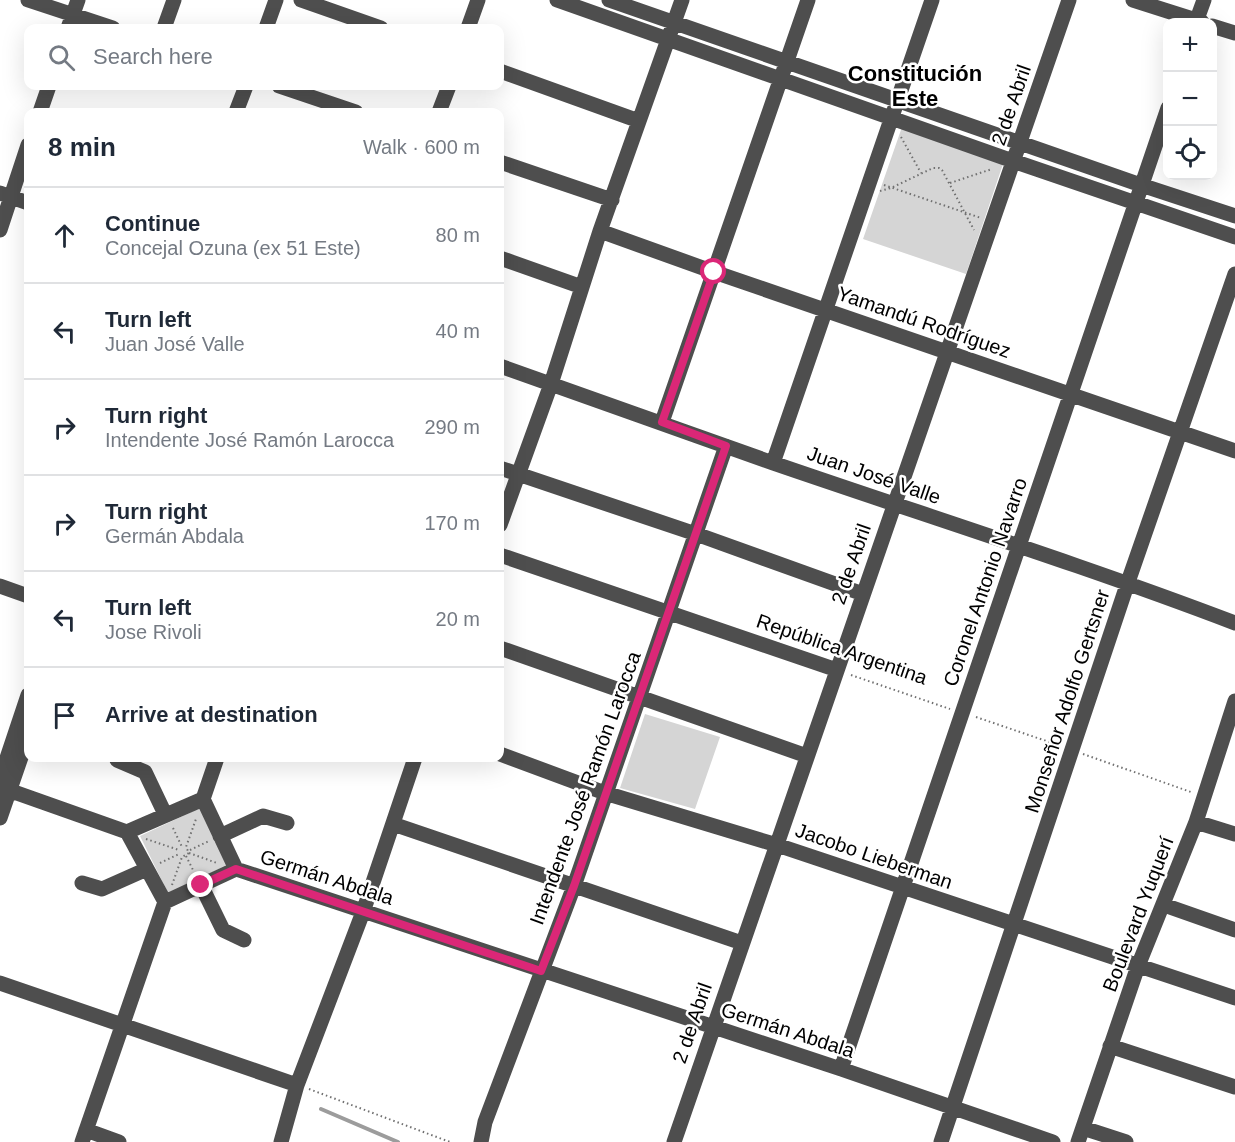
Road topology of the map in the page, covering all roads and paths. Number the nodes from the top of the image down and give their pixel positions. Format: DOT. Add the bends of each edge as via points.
graph roads {
  1 [pos="28,0"];
  2 [pos="78,0"];
  3 [pos="174,0"];
  4 [pos="276,0"];
  5 [pos="301,0"];
  6 [pos="478,0"];
  7 [pos="558,0"];
  8 [pos="609,0"];
  9 [pos="682,0"];
  10 [pos="808,0"];
  11 [pos="932,0"];
  12 [pos="1070,0"];
  13 [pos="1133,0"];
  14 [pos="1204,0"];
  15 [pos="1187,18"];
  16 [pos="1200,18"];
  17 [pos="71,22"];
  18 [pos="165,24"];
  19 [pos="267,24"];
  20 [pos="370,24"];
  21 [pos="469,24"];
  22 [pos="675,24"];
  23 [pos="1217,28"];
  24 [pos="1235,33"];
  25 [pos="669,39"];
  26 [pos="786,62"];
  27 [pos="504,72"];
  28 [pos="780,79"];
  29 [pos="48,90"];
  30 [pos="244,90"];
  31 [pos="291,90"];
  32 [pos="447,90"];
  33 [pos="897,101"];
  34 [pos="41,108"];
  35 [pos="238,108"];
  36 [pos="344,108"];
  37 [pos="441,108"];
  38 [pos="891,118"];
  39 [pos="1163,120"];
  40 [pos="639,121"];
  41 [pos="1019,143"];
  42 [pos="24,154"];
  43 [pos="1013,161"];
  44 [pos="504,163"];
  45 [pos="992,169"];
  46 [pos="921,173"];
  47 [pos="870,180"];
  48 [pos="950,183"];
  49 [pos="1141,185"];
  50 [pos="891,188"];
  51 [pos="5,195"];
  52 [pos="864,195"];
  53 [pos="612,200"];
  54 [pos="24,202"];
  55 [pos="1136,203"];
  56 [pos="966,213"];
  57 [pos="1235,216"];
  58 [pos="992,222"];
  59 [pos="0,230"];
  60 [pos="600,231"];
  61 [pos="1235,237"];
  62 [pos="983,249"];
  63 [pos="504,259"];
  64 [pos="714,272"];
  65 [pos="1235,274"];
  66 [pos="582,286"];
  67 [pos="825,310"];
  68 [pos="947,352"];
  69 [pos="504,367"];
  70 [pos="550,384"];
  71 [pos="1071,394"];
  72 [pos="662,422"];
  73 [pos="1180,432"];
  74 [pos="726,446"];
  75 [pos="1235,451"];
  76 [pos="773,463"];
  77 [pos="504,470"];
  78 [pos="518,475"];
  79 [pos="894,504"];
  80 [pos="504,514"];
  81 [pos="696,534"];
  82 [pos="1019,547"];
  83 [pos="504,556"];
  84 [pos="1128,582"];
  85 [pos="0,586"];
  86 [pos="863,594"];
  87 [pos="24,595"];
  88 [pos="669,613"];
  89 [pos="1235,623"];
  90 [pos="504,649"];
  91 [pos="837,670"];
  92 [pos="640,697"];
  93 [pos="1235,701"];
  94 [pos="24,710"];
  95 [pos="962,713"];
  96 [pos="24,745"];
  97 [pos="1072,750"];
  98 [pos="504,755"];
  99 [pos="807,756"];
  100 [pos="122,762"];
  101 [pos="216,762"];
  102 [pos="414,762"];
  103 [pos="3,786"];
  104 [pos="605,793"];
  105 [pos="1204,796"];
  106 [pos="203,799"];
  107 [pos="165,814"];
  108 [pos="0,818"];
  109 [pos="1196,822"];
  110 [pos="287,823"];
  111 [pos="393,824"];
  112 [pos="127,832"];
  113 [pos="1235,834"];
  114 [pos="220,836"];
  115 [pos="777,845"];
  116 [pos="184,852"];
  117 [pos="147,869"];
  118 [pos="236,869"];
  119 [pos="82,883"];
  120 [pos="201,885"];
  121 [pos="574,886"];
  122 [pos="903,887"];
  123 [pos="165,902"];
  124 [pos="1164,905"];
  125 [pos="363,912"];
  126 [pos="1015,926"];
  127 [pos="1235,930"];
  128 [pos="244,940"];
  129 [pos="742,943"];
  130 [pos="1138,966"];
  131 [pos="541,971"];
  132 [pos="0,983"];
  133 [pos="1235,998"];
  134 [pos="123,1024"];
  135 [pos="712,1028"];
  136 [pos="1110,1046"];
  137 [pos="842,1069"];
  138 [pos="297,1085"];
  139 [pos="1235,1087"];
  140 [pos="953,1108"];
  141 [pos="1081,1135"];
  142 [pos="84,1136"];
  143 [pos="119,1142"];
  144 [pos="281,1142"];
  145 [pos="450,1142"];
  146 [pos="482,1142"];
  147 [pos="674,1142"];
  148 [pos="941,1142"];
  149 [pos="1053,1142"];
  150 [pos="1126,1142"];
  1 -- 17 [label="street"];
  2 -- 17 [label="street"];
  3 -- 18 [label="street"];
  4 -- 19 [label="street"];
  5 -- 20 [label="street"];
  6 -- 21 [label="street"];
  7 -- 25 [label="street"];
  8 -- 22 [label="street"];
  9 -- 22 [label="street"];
  10 -- 26 [label="street"];
  11 -- 33 [label="street"];
  12 -- 41 [label="street, 2 de Abril"];
  13 -- 15 [label="street"];
  14 -- 16 [label="street"];
  22 -- 25 [label="street"];
  22 -- 26 [label="street"];
  23 -- 24 [label="street"];
  25 -- 28 [label="street"];
  25 -- 40 [label="street"];
  26 -- 28 [label="street"];
  26 -- 33 [label="street"];
  27 -- 40 [label="street"];
  28 -- 38 [label="street"];
  28 -- 64 [label="street"];
  29 -- 34 [label="street"];
  30 -- 35 [label="street"];
  31 -- 36 [label="street"];
  32 -- 37 [label="street"];
  33 -- 38 [label="street"];
  33 -- 41 [label="street"];
  38 -- 43 [label="street"];
  38 -- 46 [label="path"];
  38 -- 47 [label="street"];
  39 -- 49 [label="street, Coronel Antonio Navarro"];
  40 -- 53 [label="street"];
  41 -- 43 [label="street, 2 de Abril"];
  41 -- 49 [label="street"];
  42 -- 51 [label="street"];
  43 -- 55 [label="street"];
  43 -- 58 [label="street, 2 de Abril"];
  44 -- 53 [label="street"];
  45 -- 48 [label="path"];
  46 -- 48 [label="path" via="939,168"];
  46 -- 50 [label="path"];
  47 -- 50 [label="path"];
  47 -- 52 [label="street"];
  48 -- 56 [label="path"];
  49 -- 55 [label="street, Coronel Antonio Navarro"];
  49 -- 57 [label="street"];
  50 -- 52 [label="path"];
  50 -- 56 [label="path"];
  51 -- 54 [label="street"];
  51 -- 59 [label="street"];
  52 -- 67 [label="street"];
  53 -- 60 [label="street"];
  55 -- 61 [label="street"];
  55 -- 71 [label="street, Coronel Antonio Navarro"];
  56 -- 58 [label="path"];
  56 -- 62 [label="path"];
  58 -- 62 [label="street, 2 de Abril"];
  60 -- 64 [label="street, Yamandú Rodríguez"];
  60 -- 66 [label="street"];
  62 -- 68 [label="street, 2 de Abril"];
  63 -- 66 [label="street"];
  64 -- 67 [label="street, Yamandú Rodríguez"];
  64 -- 72 [label="street"];
  65 -- 73 [label="street, Monseñor Adolfo Gertsner"];
  66 -- 70 [label="street"];
  67 -- 68 [label="street, Yamandú Rodríguez"];
  67 -- 76 [label="street"];
  68 -- 71 [label="street, Yamandú Rodríguez"];
  68 -- 79 [label="street, 2 de Abril"];
  69 -- 70 [label="street, Juan José Valle"];
  70 -- 72 [label="street, Juan José Valle"];
  70 -- 78 [label="street"];
  71 -- 73 [label="street, Yamandú Rodríguez"];
  71 -- 82 [label="street, Coronel Antonio Navarro"];
  72 -- 74 [label="street, Juan José Valle"];
  73 -- 75 [label="street, Yamandú Rodríguez"];
  73 -- 84 [label="street, Monseñor Adolfo Gertsner"];
  74 -- 76 [label="street, Juan José Valle"];
  74 -- 81 [label="street, Intendente José Ramón Larocca"];
  76 -- 79 [label="street, Juan José Valle"];
  77 -- 78 [label="street"];
  78 -- 80 [label="street"];
  78 -- 81 [label="street"];
  79 -- 82 [label="street, Juan José Valle"];
  79 -- 86 [label="street, 2 de Abril"];
  81 -- 86 [label="street"];
  81 -- 88 [label="street, Intendente José Ramón Larocca"];
  82 -- 84 [label="street, Juan José Valle"];
  82 -- 95 [label="street, Coronel Antonio Navarro"];
  83 -- 88 [label="street, República Argentina"];
  84 -- 89 [label="street, Juan José Valle"];
  84 -- 97 [label="street, Monseñor Adolfo Gertsner"];
  85 -- 87 [label="street"];
  86 -- 91 [label="street, 2 de Abril"];
  88 -- 91 [label="street, República Argentina"];
  88 -- 92 [label="street, Intendente José Ramón Larocca"];
  90 -- 92 [label="street"];
  91 -- 95 [label="path, República Argentina"];
  91 -- 99 [label="street, 2 de Abril"];
  92 -- 99 [label="street"];
  92 -- 104 [label="street, Intendente José Ramón Larocca"];
  93 -- 105 [label="street, Boulevard Yuquerí"];
  94 -- 103 [label="street"];
  95 -- 97 [label="path, República Argentina"];
  95 -- 122 [label="street, Coronel Antonio Navarro"];
  96 -- 103 [label="street"];
  97 -- 105 [label="path, República Argentina"];
  97 -- 126 [label="street, Monseñor Adolfo Gertsner"];
  98 -- 104 [label="street, Jacobo Lieberman"];
  99 -- 115 [label="street, 2 de Abril"];
  100 -- 107 [label="street" via="145,772"];
  101 -- 106 [label="street"];
  102 -- 111 [label="street"];
  103 -- 108 [label="street"];
  103 -- 112 [label="street"];
  104 -- 115 [label="street, Jacobo Lieberman"];
  104 -- 121 [label="street, Intendente José Ramón Larocca"];
  105 -- 109 [label="street, Boulevard Yuquerí"];
  106 -- 107 [label="street"];
  106 -- 114 [label="street"];
  106 -- 116 [label="path"];
  107 -- 112 [label="street"];
  107 -- 116 [label="path"];
  109 -- 113 [label="street"];
  109 -- 124 [label="street, Boulevard Yuquerí"];
  110 -- 114 [label="street" via="263,816"];
  111 -- 121 [label="street"];
  111 -- 125 [label="street"];
  112 -- 116 [label="path"];
  112 -- 117 [label="street"];
  114 -- 116 [label="path"];
  114 -- 118 [label="street"];
  115 -- 122 [label="street, Jacobo Lieberman"];
  115 -- 129 [label="street, 2 de Abril"];
  116 -- 117 [label="path"];
  116 -- 118 [label="path"];
  116 -- 120 [label="path"];
  116 -- 123 [label="path"];
  117 -- 119 [label="street" via="102,890"];
  117 -- 123 [label="street"];
  118 -- 120 [label="street"];
  118 -- 125 [label="street, Germán Abdala"];
  120 -- 123 [label="street"];
  120 -- 128 [label="street" via="223,930"];
  121 -- 129 [label="street"];
  121 -- 131 [label="street, Intendente José Ramón Larocca"];
  122 -- 126 [label="street, Jacobo Lieberman"];
  122 -- 137 [label="street, Coronel Antonio Navarro"];
  123 -- 134 [label="street"];
  124 -- 127 [label="street"];
  124 -- 130 [label="street, Boulevard Yuquerí"];
  125 -- 131 [label="street, Germán Abdala"];
  125 -- 138 [label="street"];
  126 -- 130 [label="street, Jacobo Lieberman"];
  126 -- 140 [label="street, Monseñor Adolfo Gertsner"];
  129 -- 135 [label="street, 2 de Abril"];
  130 -- 133 [label="street, Jacobo Lieberman"];
  130 -- 136 [label="street, Boulevard Yuquerí"];
  131 -- 135 [label="street, Germán Abdala"];
  131 -- 146 [label="street, Intendente José Ramón Larocca" via="485,1122"];
  132 -- 134 [label="street"];
  134 -- 138 [label="street"];
  134 -- 142 [label="street"];
  135 -- 137 [label="street, Germán Abdala"];
  135 -- 147 [label="street, 2 de Abril"];
  136 -- 139 [label="street"];
  136 -- 141 [label="street, Boulevard Yuquerí"];
  137 -- 140 [label="street, Germán Abdala"];
  138 -- 144 [label="street"];
  138 -- 145 [label="path"];
  140 -- 148 [label="street, Monseñor Adolfo Gertsner"];
  140 -- 149 [label="street, Germán Abdala"];
  141 -- 150 [label="street"];
  142 -- 143 [label="street"];
}
